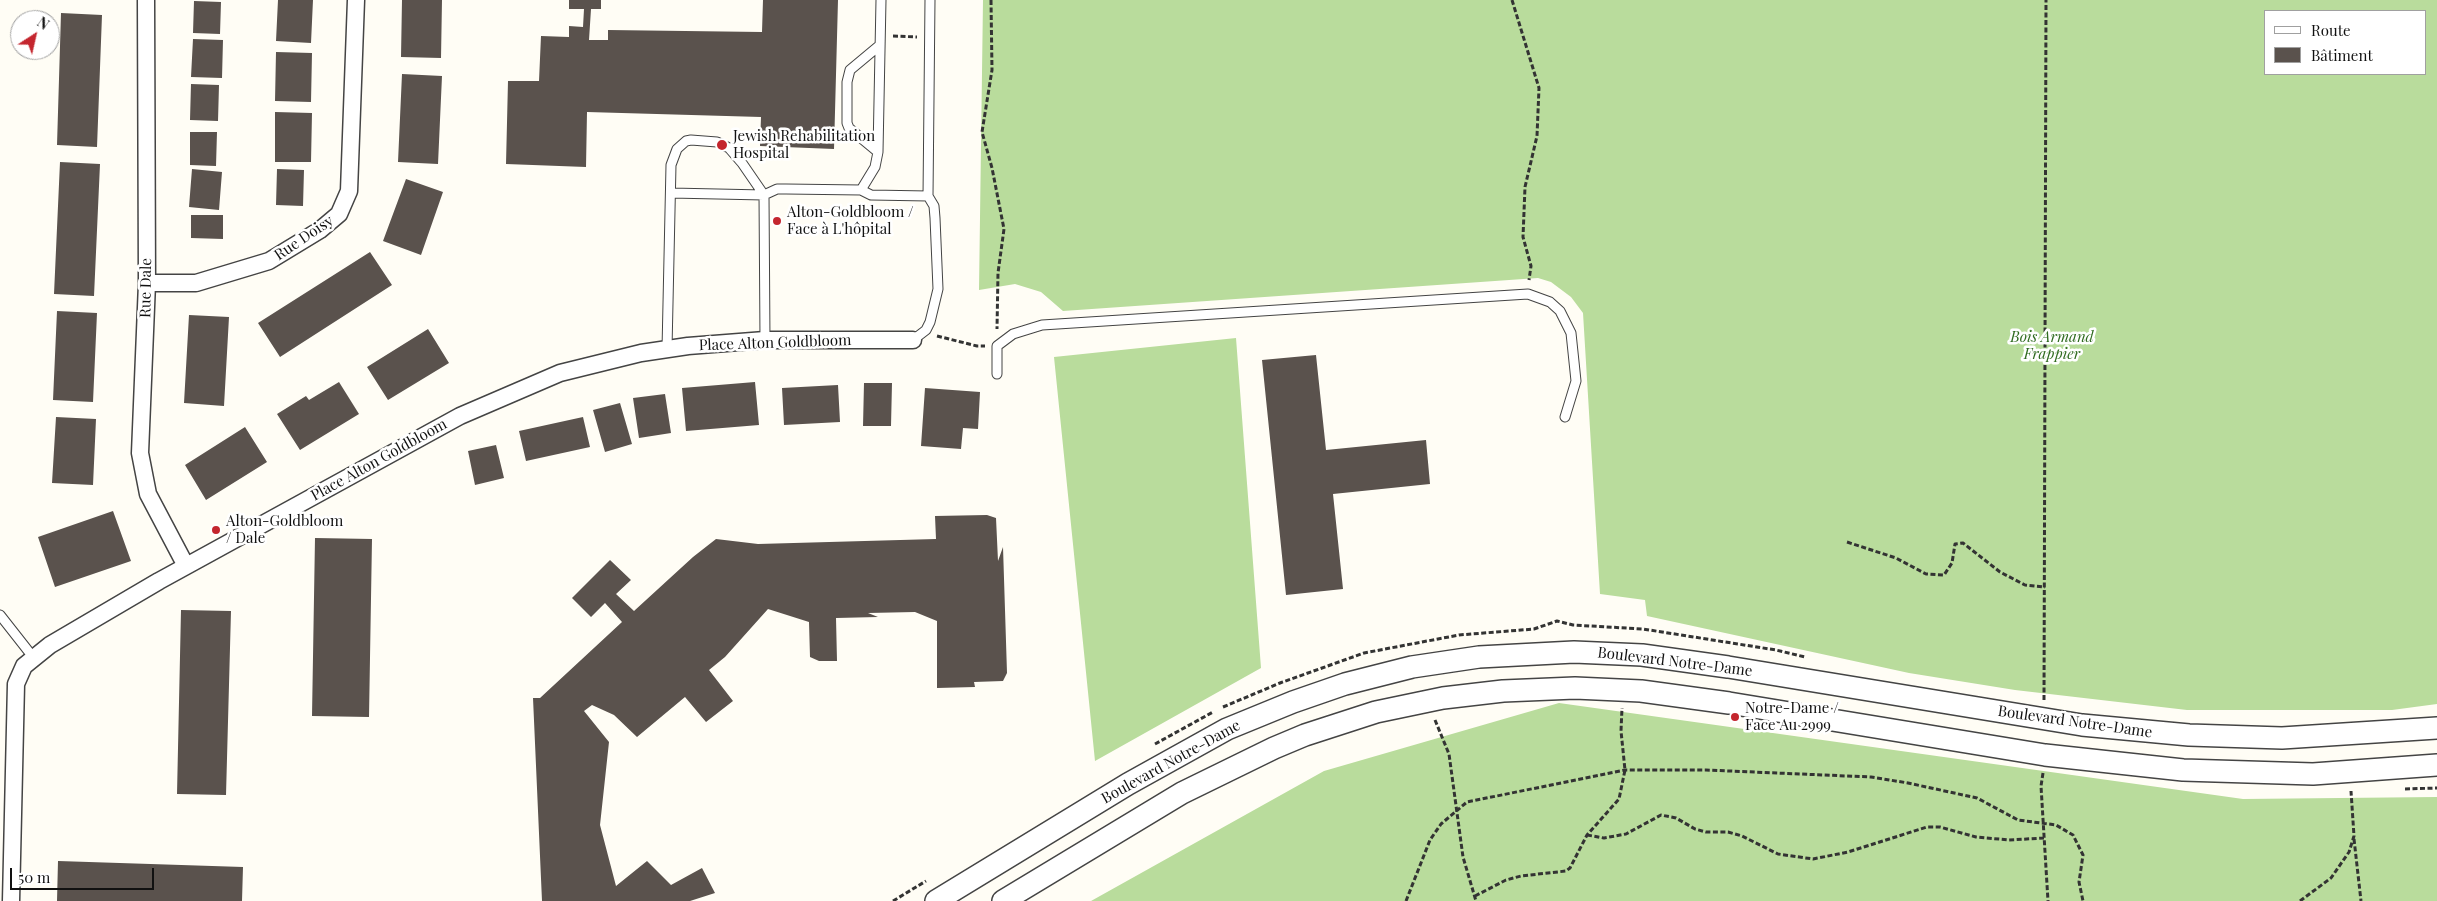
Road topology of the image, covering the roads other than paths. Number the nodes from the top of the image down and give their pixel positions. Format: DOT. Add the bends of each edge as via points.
graph roads {
  1 [pos="146,0"];
  2 [pos="356,0"];
  3 [pos="881,0"];
  4 [pos="930,0"];
  5 [pos="880,40"];
  6 [pos="878,152"];
  7 [pos="861,190"];
  8 [pos="671,194"];
  9 [pos="764,195"];
  10 [pos="928,196"];
  11 [pos="147,283"];
  12 [pos="919,335"];
  13 [pos="765,340"];
  14 [pos="667,348"];
  15 [pos="997,374"];
  16 [pos="1565,417"];
  17 [pos="186,566"];
  18 [pos="0,615"];
  19 [pos="33,656"];
  20 [pos="2437,728"];
  21 [pos="2437,764"];
  22 [pos="11,901"];
  23 [pos="936,901"];
  24 [pos="1003,901"];
  1 -- 11 [label="street, Rue Dale"];
  2 -- 11 [label="street, Rue Doisy" via="348,191 339,214 320,230 269,261 196,283"];
  3 -- 5 [label="lane"];
  4 -- 10 [label="lane"];
  5 -- 6 [label="lane"];
  5 -- 6 [label="lane" via="850,70 847,82 849,128"];
  6 -- 7 [label="lane" via="875,167"];
  7 -- 9 [label="lane" via="786,188"];
  7 -- 10 [label="lane" via="871,195"];
  8 -- 9 [label="lane"];
  8 -- 9 [label="lane" via="674,153 681,144 691,140 718,142 729,148"];
  8 -- 14 [label="lane"];
  9 -- 13 [label="lane"];
  10 -- 12 [label="lane" via="936,218 938,289 934,310"];
  11 -- 17 [label="street, Rue Dale" via="139,440 141,467 155,509"];
  12 -- 13 [label="street, Place Alton Goldbloom"];
  13 -- 14 [label="street, Place Alton Goldbloom"];
  14 -- 17 [label="street, Place Alton Goldbloom" via="560,373 473,409"];
  15 -- 16 [label="lane" via="997,346 1013,334 1042,325 1528,294 1550,302 1560,311 1571,333 1576,381"];
  17 -- 19 [label="street, Place Alton Goldbloom"];
  18 -- 19 [label="lane"];
  19 -- 22 [label="street, Place Alton Goldbloom" via="24,666 16,684"];
  20 -- 23 [label="street, Boulevard Notre-Dame" via="2282,738 2166,734 2065,722 1642,655 1574,652 1479,658 1412,667 1345,684 1227,729 1128,784"];
  21 -- 24 [label="street" via="2313,774 2174,769 2045,755 1649,692 1591,688 1521,689 1423,702 1376,712 1305,735 1230,767 1182,793"];
}
